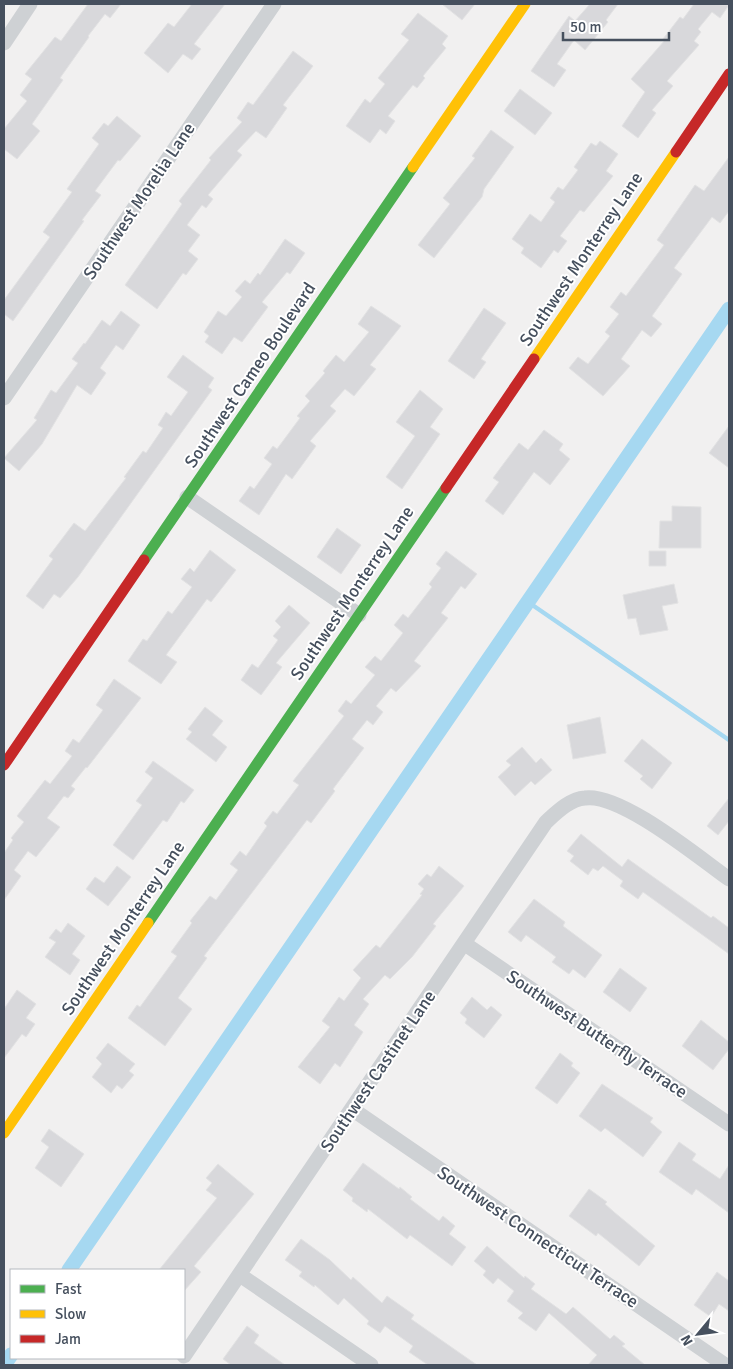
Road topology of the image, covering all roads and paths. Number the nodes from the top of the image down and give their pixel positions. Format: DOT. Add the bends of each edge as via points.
graph roads {
  1 [pos="30,4"];
  2 [pos="274,4"];
  3 [pos="525,4"];
  4 [pos="4,43"];
  5 [pos="729,74"];
  6 [pos="4,398"];
  7 [pos="187,497"];
  8 [pos="359,615"];
  9 [pos="4,765"];
  10 [pos="729,879"];
  11 [pos="465,944"];
  12 [pos="352,1109"];
  13 [pos="729,1124"];
  14 [pos="4,1133"];
  15 [pos="240,1275"];
  16 [pos="185,1354"];
  17 [pos="371,1365"];
  18 [pos="725,1365"];
  1 -- 4 [label="street"];
  2 -- 6 [label="street, Southwest Morelia Lane"];
  3 -- 7 [label="street, Southwest Cameo Boulevard"];
  5 -- 8 [label="street, Southwest Monterrey Lane"];
  7 -- 8 [label="street"];
  7 -- 9 [label="street, Southwest Cameo Boulevard"];
  8 -- 14 [label="street, Southwest Monterrey Lane"];
  10 -- 11 [label="street, Southwest Castinet Lane" via="630,810 603,798 583,798 562,807 546,822"];
  11 -- 12 [label="street, Southwest Castinet Lane"];
  11 -- 13 [label="street, Southwest Butterfly Terrace"];
  12 -- 15 [label="street, Southwest Castinet Lane"];
  12 -- 18 [label="street, Southwest Connecticut Terrace"];
  15 -- 16 [label="street, Southwest Castinet Lane"];
  15 -- 17 [label="street"];
}
